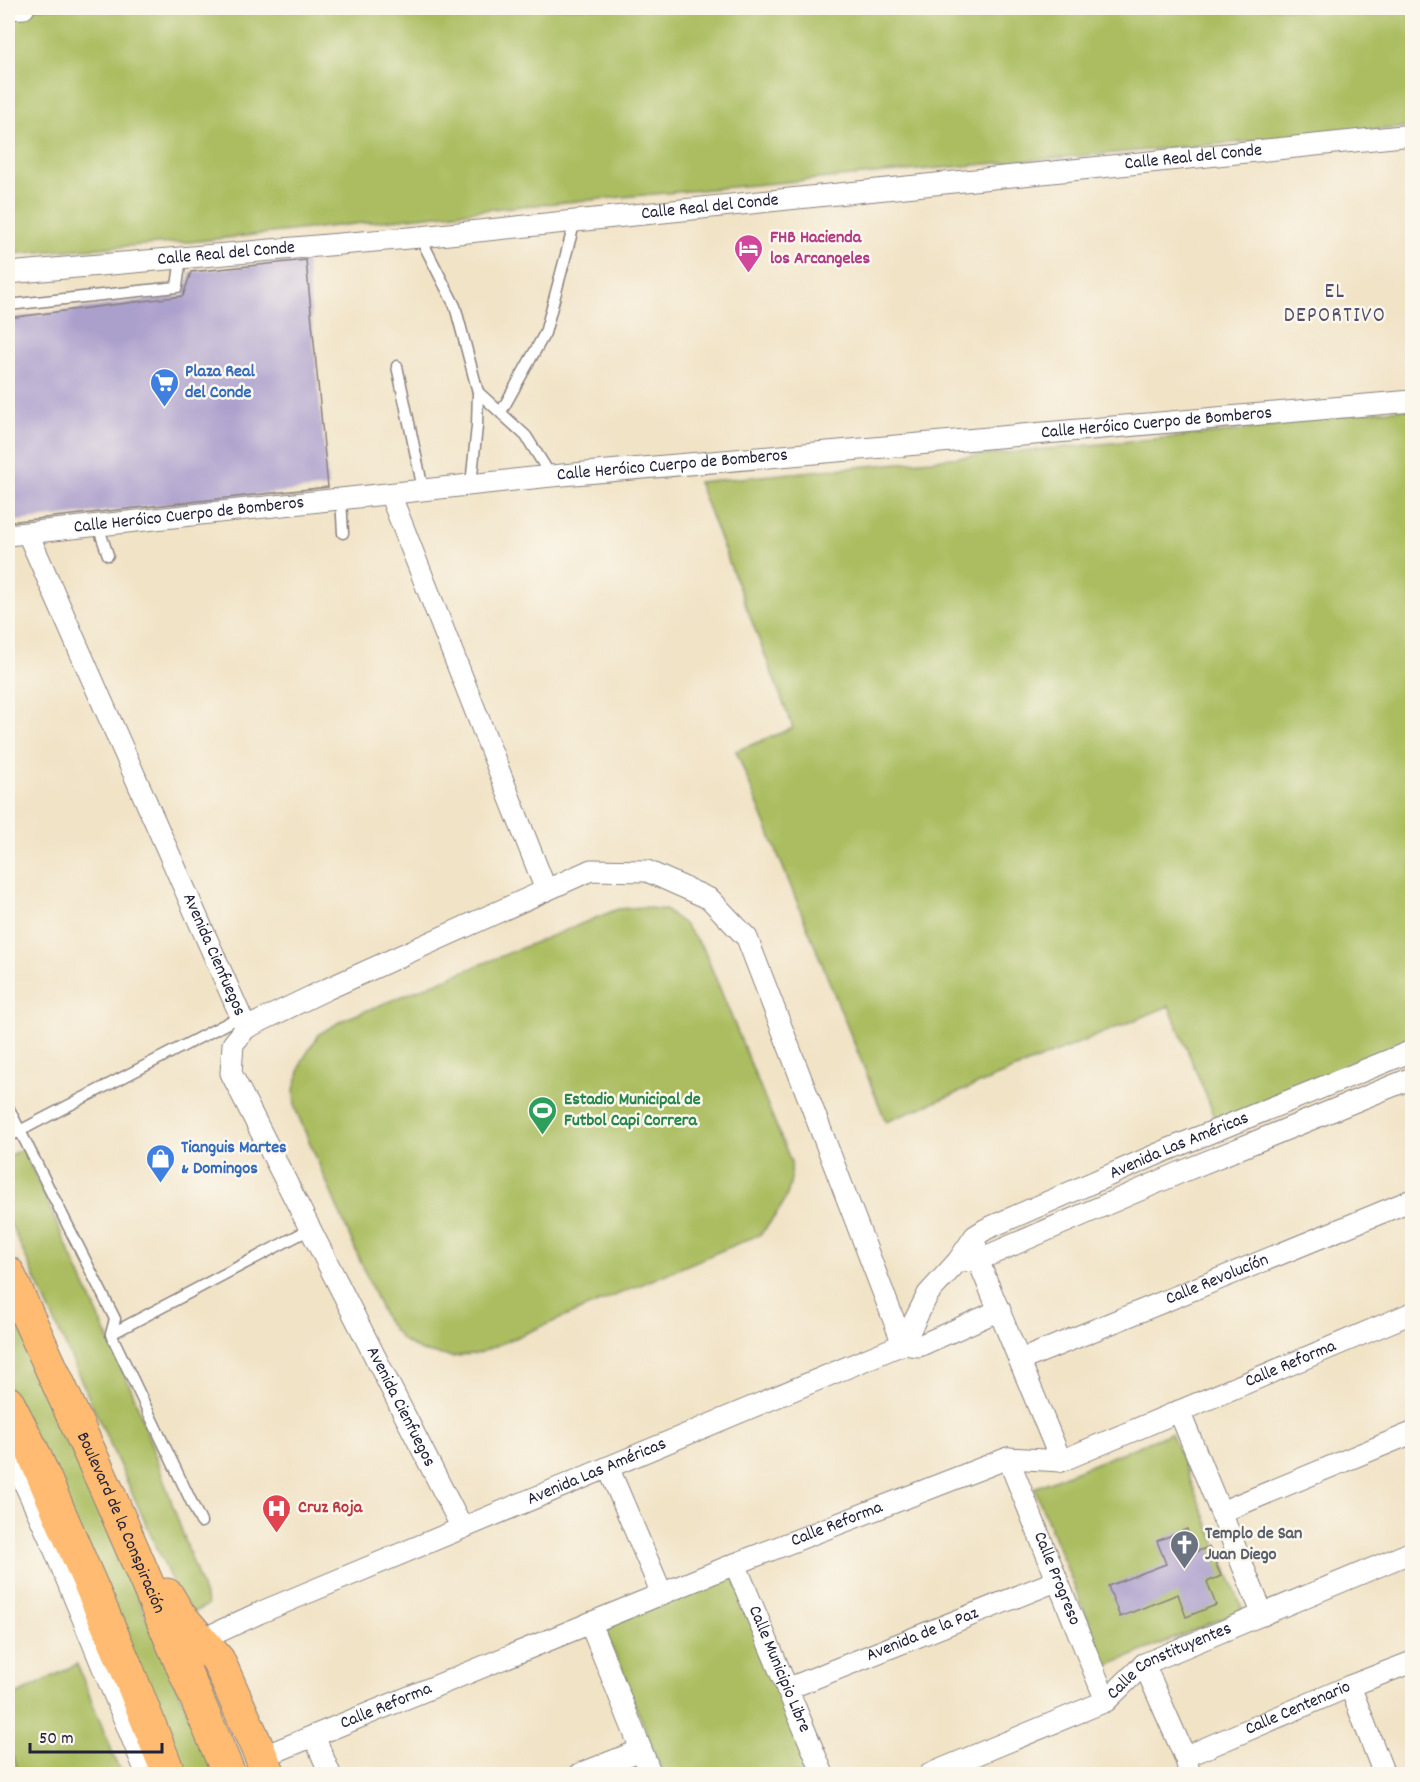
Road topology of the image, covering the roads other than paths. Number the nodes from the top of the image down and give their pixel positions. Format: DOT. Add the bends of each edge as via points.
graph roads {
  1 [pos="24,8"];
  2 [pos="8,9"];
  3 [pos="1413,135"];
  4 [pos="574,221"];
  5 [pos="420,237"];
  6 [pos="181,257"];
  7 [pos="8,273"];
  8 [pos="8,305"];
  9 [pos="397,366"];
  10 [pos="478,392"];
  11 [pos="1413,401"];
  12 [pos="501,412"];
  13 [pos="551,476"];
  14 [pos="471,485"];
  15 [pos="423,489"];
  16 [pos="390,494"];
  17 [pos="341,499"];
  18 [pos="98,526"];
  19 [pos="344,532"];
  20 [pos="18,534"];
  21 [pos="108,555"];
  22 [pos="546,890"];
  23 [pos="243,1022"];
  24 [pos="1413,1051"];
  25 [pos="1413,1078"];
  26 [pos="8,1107"];
  27 [pos="20,1131"];
  28 [pos="8,1137"];
  29 [pos="1167,1150"];
  30 [pos="1179,1173"];
  31 [pos="1413,1200"];
  32 [pos="309,1229"];
  33 [pos="968,1260"];
  34 [pos="8,1273"];
  35 [pos="1000,1310"];
  36 [pos="1413,1313"];
  37 [pos="111,1334"];
  38 [pos="903,1344"];
  39 [pos="1021,1360"];
  40 [pos="8,1403"];
  41 [pos="1179,1411"];
  42 [pos="1413,1433"];
  43 [pos="8,1440"];
  44 [pos="1008,1458"];
  45 [pos="1061,1461"];
  46 [pos="608,1467"];
  47 [pos="110,1497"];
  48 [pos="1221,1512"];
  49 [pos="201,1522"];
  50 [pos="462,1528"];
  51 [pos="1413,1552"];
  52 [pos="735,1564"];
  53 [pos="1056,1581"];
  54 [pos="662,1594"];
  55 [pos="1263,1615"];
  56 [pos="590,1623"];
  57 [pos="201,1640"];
  58 [pos="1413,1662"];
  59 [pos="1144,1664"];
  60 [pos="1350,1686"];
  61 [pos="787,1689"];
  62 [pos="1106,1701"];
  63 [pos="314,1736"];
  64 [pos="641,1750"];
  65 [pos="266,1766"];
  66 [pos="1187,1766"];
  67 [pos="150,1774"];
  68 [pos="169,1774"];
  69 [pos="229,1774"];
  70 [pos="330,1774"];
  71 [pos="580,1774"];
  72 [pos="651,1774"];
  73 [pos="823,1774"];
  74 [pos="930,1774"];
  75 [pos="1384,1774"];
  1 -- 2 [label="street"];
  3 -- 4 [label="street, Calle Real del Conde"];
  4 -- 5 [label="street, Calle Real del Conde"];
  4 -- 12 [label="lane" via="545,333"];
  5 -- 6 [label="street, Calle Real del Conde"];
  5 -- 10 [label="lane" via="455,306"];
  6 -- 7 [label="street, Calle Real del Conde"];
  6 -- 8 [label="lane" via="177,287"];
  9 -- 15 [label="lane"];
  10 -- 12 [label="lane"];
  10 -- 14 [label="lane"];
  11 -- 13 [label="street, Calle Heróico Cuerpo de Bomberos"];
  12 -- 13 [label="lane" via="526,436"];
  13 -- 14 [label="street, Calle Heróico Cuerpo de Bomberos"];
  14 -- 15 [label="street, Calle Heróico Cuerpo de Bomberos"];
  15 -- 16 [label="street, Calle Heróico Cuerpo de Bomberos"];
  16 -- 17 [label="street, Calle Heróico Cuerpo de Bomberos"];
  16 -- 22 [label="street"];
  17 -- 18 [label="street, Calle Heróico Cuerpo de Bomberos"];
  17 -- 19 [label="lane"];
  18 -- 20 [label="street, Calle Heróico Cuerpo de Bomberos"];
  18 -- 21 [label="lane"];
  20 -- 23 [label="street, Avenida Cienfuegos"];
  22 -- 23 [label="street"];
  22 -- 38 [label="street" via="591,870 647,871 710,899 747,938"];
  23 -- 27 [label="lane"];
  23 -- 32 [label="street, Avenida Cienfuegos" via="233,1044 231,1073"];
  24 -- 29 [label="street, Avenida Las Américas"];
  25 -- 30 [label="street, Avenida Las Américas"];
  26 -- 27 [label="lane"];
  27 -- 28 [label="lane"];
  27 -- 37 [label="lane" via="115,1318"];
  29 -- 30 [label="street"];
  29 -- 33 [label="street, Avenida Las Américas" via="986,1229 975,1236"];
  30 -- 33 [label="street, Avenida Las Américas"];
  31 -- 39 [label="street, Calle Revolucíón"];
  32 -- 37 [label="lane"];
  32 -- 50 [label="street, Avenida Cienfuegos"];
  33 -- 35 [label="street"];
  33 -- 38 [label="street, Avenida Las Américas" via="928,1294"];
  34 -- 47 [label="main road, Boulevard de la Conspiración"];
  35 -- 38 [label="street" via="919,1346"];
  35 -- 39 [label="street"];
  36 -- 41 [label="street, Calle Reforma"];
  37 -- 49 [label="lane"];
  38 -- 46 [label="street, Avenida Las Américas"];
  39 -- 45 [label="street"];
  40 -- 68 [label="main road" via="33,1452"];
  41 -- 45 [label="street, Calle Reforma"];
  41 -- 48 [label="street"];
  42 -- 48 [label="street"];
  43 -- 67 [label="street"];
  44 -- 45 [label="street, Calle Reforma"];
  44 -- 52 [label="street, Calle Reforma"];
  44 -- 53 [label="street, Calle Progreso"];
  46 -- 50 [label="street, Avenida Las Américas"];
  46 -- 54 [label="street"];
  47 -- 57 [label="main road" via="179,1615"];
  47 -- 69 [label="main road, Boulevard de la Conspiración"];
  48 -- 55 [label="street"];
  50 -- 57 [label="street, Avenida Las Américas"];
  51 -- 55 [label="street, Calle Constituyentes"];
  52 -- 54 [label="street, Calle Reforma"];
  52 -- 61 [label="street, Calle Municipio Libre"];
  53 -- 61 [label="street, Avenida de la Paz"];
  53 -- 62 [label="street, Calle Progreso"];
  54 -- 56 [label="street, Calle Reforma"];
  55 -- 59 [label="street, Calle Constituyentes"];
  56 -- 63 [label="street, Calle Reforma"];
  56 -- 64 [label="street"];
  57 -- 65 [label="main road" via="218,1660"];
  58 -- 60 [label="street, Calle Centenario"];
  59 -- 62 [label="street, Calle Constituyentes"];
  59 -- 66 [label="street"];
  60 -- 66 [label="street, Calle Centenario"];
  60 -- 75 [label="street"];
  61 -- 73 [label="street, Calle Municipio Libre"];
  62 -- 74 [label="street, Calle Constituyentes"];
  63 -- 65 [label="street, Calle Reforma"];
  63 -- 70 [label="street"];
  64 -- 71 [label="street"];
  64 -- 72 [label="street"];
}
